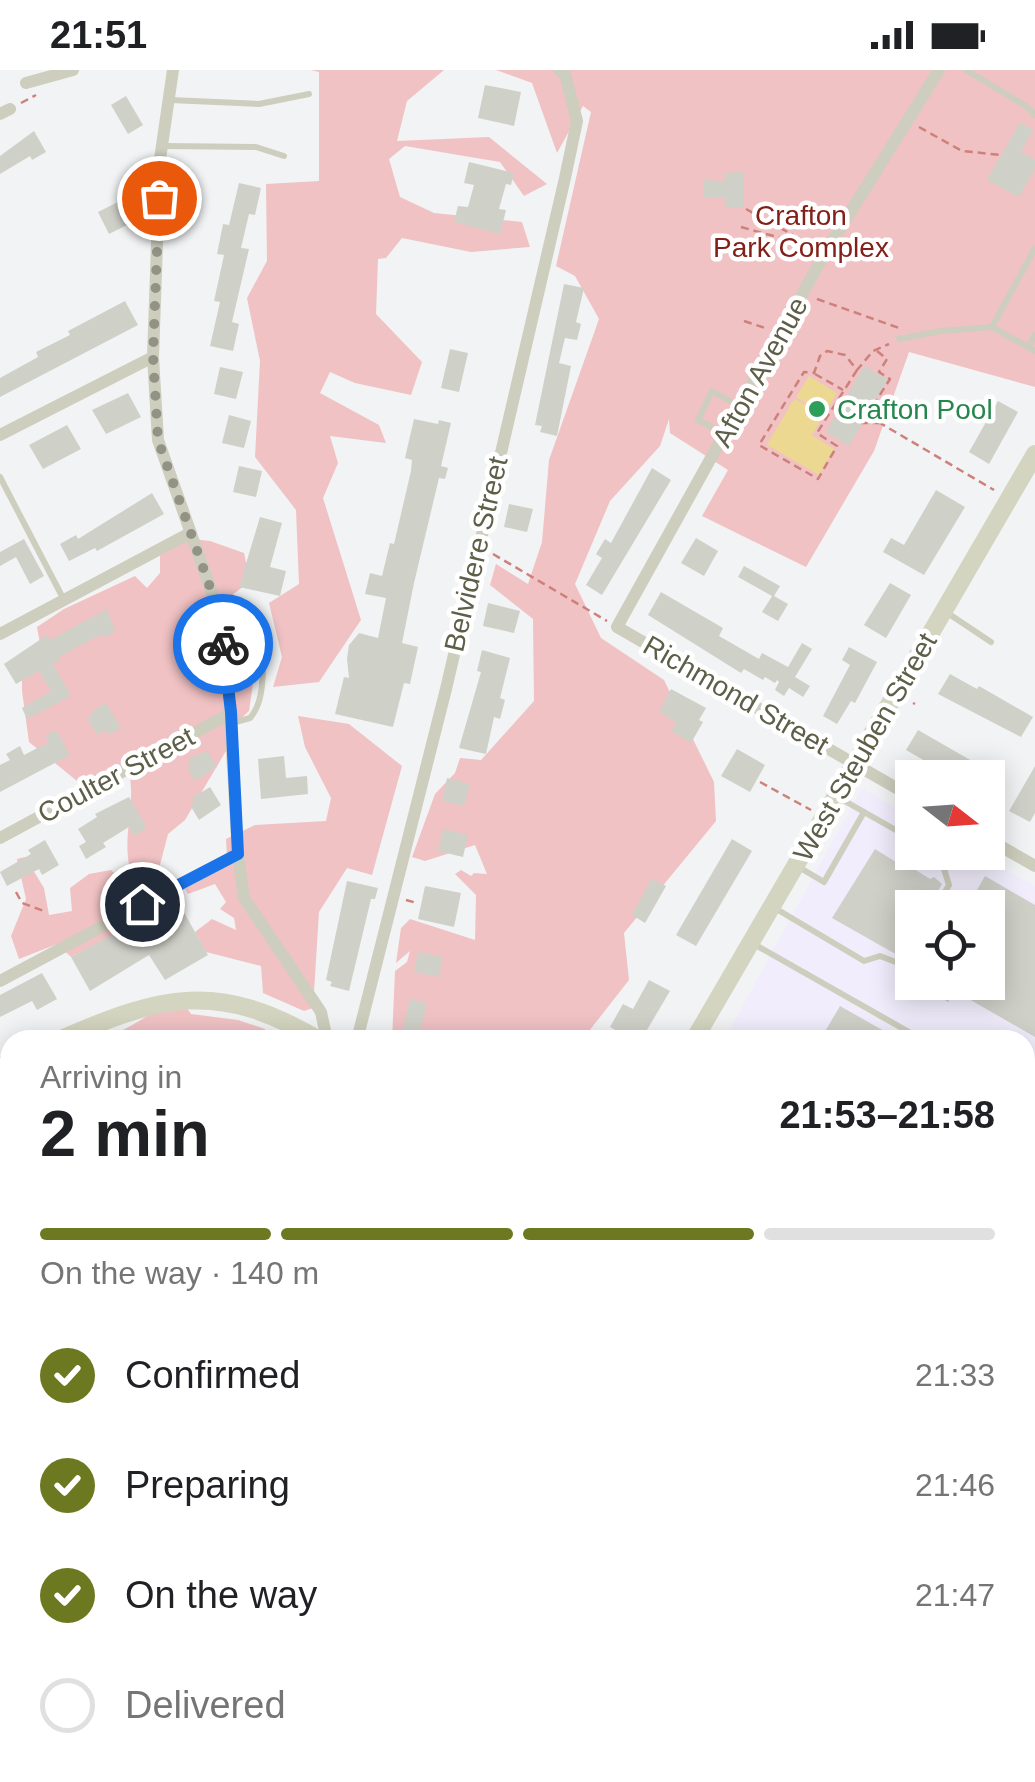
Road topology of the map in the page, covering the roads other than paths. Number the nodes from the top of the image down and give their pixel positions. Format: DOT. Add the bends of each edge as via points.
graph roads {
  1 [pos="72,70"];
  2 [pos="173,70"];
  3 [pos="559,70"];
  4 [pos="939,70"];
  5 [pos="966,70"];
  6 [pos="26,83"];
  7 [pos="309,94"];
  8 [pos="168,100"];
  9 [pos="1035,116"];
  10 [pos="161,152"];
  11 [pos="142,155"];
  12 [pos="284,156"];
  13 [pos="1035,248"];
  14 [pos="992,326"];
  15 [pos="1035,335"];
  16 [pos="899,340"];
  17 [pos="1032,349"];
  18 [pos="153,356"];
  19 [pos="740,406"];
  20 [pos="0,434"];
  21 [pos="725,435"];
  22 [pos="1032,463"];
  23 [pos="0,477"];
  24 [pos="190,533"];
  25 [pos="64,600"];
  26 [pos="944,611"];
  27 [pos="218,616"];
  28 [pos="617,627"];
  29 [pos="0,634"];
  30 [pos="991,642"];
  31 [pos="232,718"];
  32 [pos="855,764"];
  33 [pos="895,787"];
  34 [pos="836,795"];
  35 [pos="864,812"];
  36 [pos="895,830"];
  37 [pos="0,838"];
  38 [pos="1005,849"];
  39 [pos="238,854"];
  40 [pos="796,866"];
  41 [pos="1035,866"];
  42 [pos="772,906"];
  43 [pos="751,942"];
  44 [pos="895,962"];
  45 [pos="0,981"];
  46 [pos="84,1030"];
  47 [pos="302,1030"];
  48 [pos="325,1030"];
  49 [pos="360,1030"];
  50 [pos="700,1030"];
  51 [pos="906,1030"];
  1 -- 6 [label="street"];
  2 -- 8 [label="street"];
  3 -- 49 [label="street, Belvidere Street" via="577,121"];
  4 -- 19 [label="street, Afton Avenue"];
  5 -- 9 [label="lane"];
  7 -- 8 [label="lane" via="258,104"];
  8 -- 10 [label="street"];
  10 -- 11 [label="street"];
  10 -- 12 [label="lane" via="256,147"];
  10 -- 18 [label="street"];
  13 -- 14 [label="lane"];
  14 -- 16 [label="lane"];
  14 -- 17 [label="lane"];
  15 -- 17 [label="lane"];
  18 -- 20 [label="street"];
  18 -- 24 [label="street" via="158,440"];
  19 -- 21 [label="street, Afton Avenue"];
  19 -- 21 [label="lane" via="712,391 698,420"];
  21 -- 28 [label="street, Afton Avenue"];
  22 -- 26 [label="main road, West Steuben Street"];
  23 -- 25 [label="lane"];
  24 -- 25 [label="street"];
  24 -- 27 [label="street"];
  25 -- 29 [label="street"];
  26 -- 30 [label="lane"];
  26 -- 32 [label="main road, West Steuben Street"];
  27 -- 31 [label="street"];
  27 -- 31 [label="lane" via="246,617 263,638 259,704 250,718"];
  28 -- 32 [label="street, Richmond Street"];
  31 -- 37 [label="street, Coulter Street"];
  31 -- 39 [label="street"];
  32 -- 33 [label="street, Richmond Street"];
  32 -- 34 [label="main road, West Steuben Street"];
  34 -- 35 [label="lane"];
  34 -- 40 [label="main road, West Steuben Street"];
  35 -- 36 [label="lane"];
  35 -- 40 [label="lane" via="824,882"];
  38 -- 41 [label="street"];
  39 -- 45 [label="street"];
  39 -- 48 [label="street" via="244,898 321,1012"];
  40 -- 42 [label="main road, West Steuben Street"];
  42 -- 43 [label="main road, West Steuben Street"];
  42 -- 44 [label="lane" via="864,961 880,956"];
  43 -- 50 [label="main road, West Steuben Street"];
  43 -- 51 [label="lane"];
  46 -- 47 [label="main road" via="158,1003 191,999 246,1005"];
}
